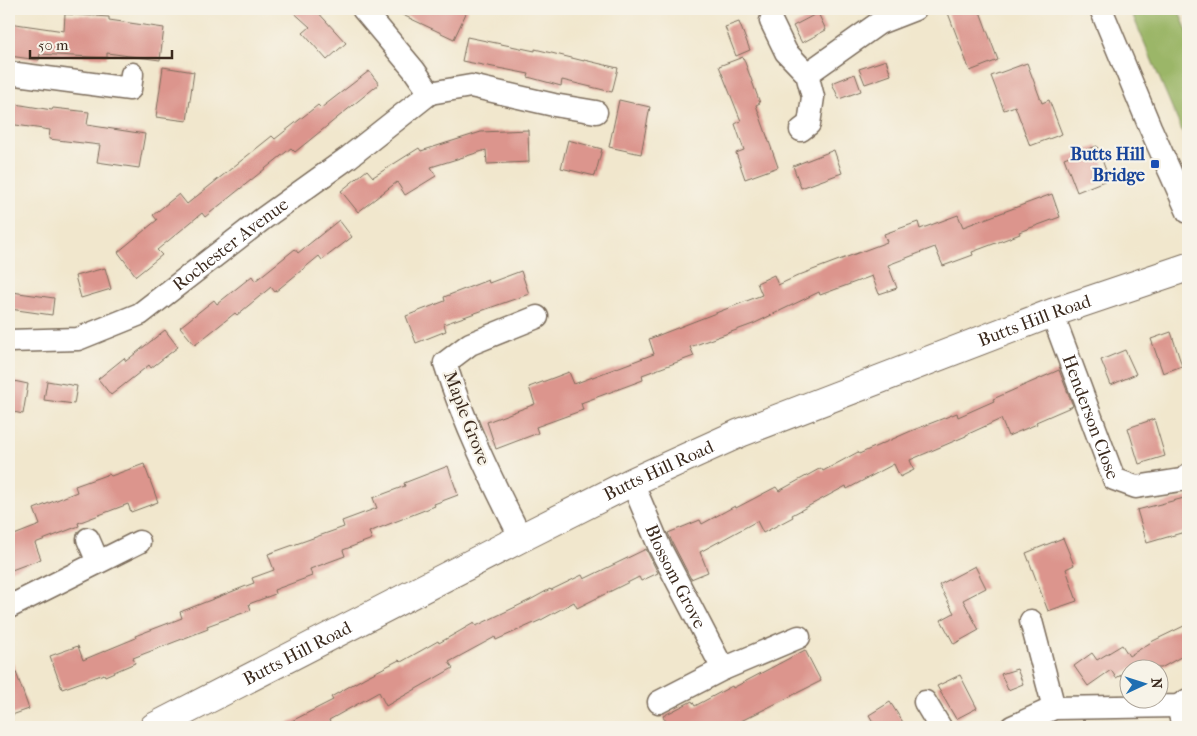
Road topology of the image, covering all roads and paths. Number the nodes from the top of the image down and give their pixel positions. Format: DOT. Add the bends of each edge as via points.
graph roads {
  1 [pos="363,9"];
  2 [pos="916,9"];
  3 [pos="1100,9"];
  4 [pos="771,21"];
  5 [pos="9,73"];
  6 [pos="807,74"];
  7 [pos="130,90"];
  8 [pos="430,93"];
  9 [pos="596,112"];
  10 [pos="801,130"];
  11 [pos="1188,212"];
  12 [pos="1188,267"];
  13 [pos="1052,313"];
  14 [pos="537,317"];
  15 [pos="9,341"];
  16 [pos="1188,478"];
  17 [pos="632,482"];
  18 [pos="521,538"];
  19 [pos="88,539"];
  20 [pos="139,542"];
  21 [pos="98,562"];
  22 [pos="9,607"];
  23 [pos="1031,621"];
  24 [pos="800,637"];
  25 [pos="722,670"];
  26 [pos="659,702"];
  27 [pos="925,702"];
  28 [pos="1054,708"];
  29 [pos="1183,711"];
  30 [pos="154,727"];
  31 [pos="940,727"];
  32 [pos="1012,727"];
  1 -- 8 [label="street"];
  2 -- 6 [label="street" via="878,23"];
  3 -- 11 [label="street"];
  4 -- 6 [label="street" via="786,52"];
  5 -- 7 [label="street"];
  6 -- 10 [label="street" via="813,97 808,124"];
  8 -- 9 [label="street, Rochester Avenue" via="471,86 553,113"];
  8 -- 15 [label="street, Rochester Avenue" via="140,314 78,340"];
  12 -- 13 [label="street, Butts Hill Road"];
  13 -- 16 [label="street, Henderson Close" via="1114,479 1136,487"];
  13 -- 17 [label="street, Butts Hill Road" via="740,433"];
  14 -- 18 [label="street, Maple Grove" via="470,344 445,362 480,457"];
  17 -- 18 [label="street, Butts Hill Road"];
  17 -- 25 [label="street, Blossom Grove" via="660,548"];
  18 -- 30 [label="street, Butts Hill Road"];
  19 -- 21 [label="street"];
  20 -- 21 [label="street"];
  21 -- 22 [label="street"];
  23 -- 28 [label="street"];
  24 -- 25 [label="street"];
  25 -- 26 [label="street"];
  27 -- 31 [label="street"];
  28 -- 29 [label="street"];
  28 -- 32 [label="street"];
}
